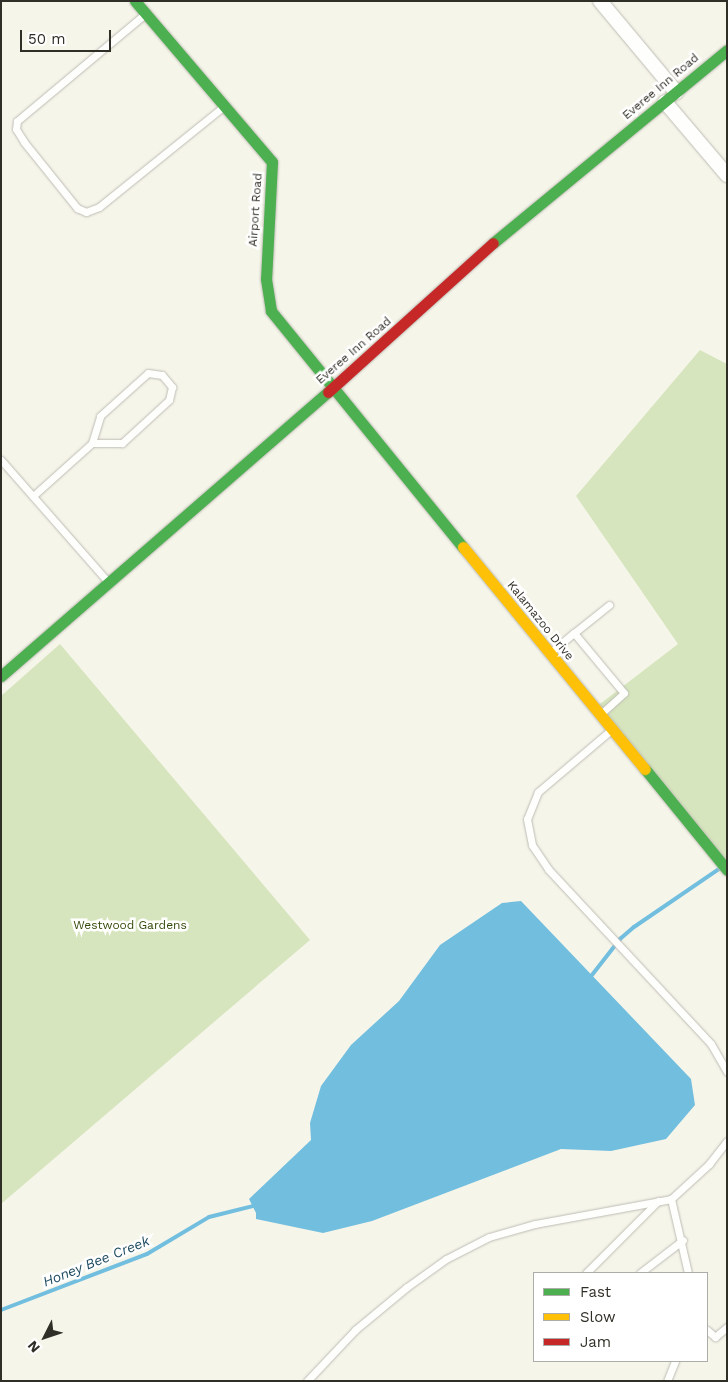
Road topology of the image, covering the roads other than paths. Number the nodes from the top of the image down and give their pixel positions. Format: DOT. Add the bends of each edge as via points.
graph roads {
  1 [pos="135,1"];
  2 [pos="600,1"];
  3 [pos="146,14"];
  4 [pos="727,50"];
  5 [pos="676,92"];
  6 [pos="665,102"];
  7 [pos="224,105"];
  8 [pos="727,175"];
  9 [pos="332,389"];
  10 [pos="92,443"];
  11 [pos="1,460"];
  12 [pos="33,496"];
  13 [pos="108,582"];
  14 [pos="608,605"];
  15 [pos="574,633"];
  16 [pos="548,654"];
  17 [pos="1,676"];
  18 [pos="599,716"];
  19 [pos="611,730"];
  20 [pos="727,870"];
  21 [pos="727,1072"];
  22 [pos="727,1141"];
  23 [pos="672,1199"];
  24 [pos="658,1202"];
  25 [pos="683,1240"];
  26 [pos="587,1272"];
  27 [pos="641,1272"];
  28 [pos="688,1272"];
  29 [pos="727,1327"];
  30 [pos="708,1331"];
  31 [pos="675,1362"];
  32 [pos="307,1381"];
  33 [pos="667,1381"];
  1 -- 3 [label="street, Airport Road"];
  2 -- 5 [label="street"];
  3 -- 7 [label="street, Airport Road"];
  3 -- 7 [label="lane" via="17,121 16,129 24,142 77,208 86,212 99,207"];
  4 -- 5 [label="street, Everee Inn Road"];
  5 -- 6 [label="street, Everee Inn Road"];
  6 -- 8 [label="street"];
  6 -- 9 [label="street, Everee Inn Road" via="452,277"];
  7 -- 9 [label="street, Airport Road" via="272,162 266,279 271,311"];
  9 -- 13 [label="street, Everee Inn Road"];
  9 -- 16 [label="street, Kalamazoo Drive"];
  10 -- 10 [label="lane" via="100,416 148,373 162,375 172,387 169,400 122,444"];
  10 -- 12 [label="lane"];
  11 -- 12 [label="lane"];
  12 -- 13 [label="lane"];
  13 -- 17 [label="street, Everee Inn Road"];
  14 -- 15 [label="lane"];
  15 -- 16 [label="lane"];
  15 -- 18 [label="lane" via="624,693"];
  16 -- 18 [label="street, Kalamazoo Drive"];
  18 -- 19 [label="street, Kalamazoo Drive"];
  19 -- 20 [label="street, Kalamazoo Drive"];
  19 -- 21 [label="lane" via="538,792 527,819 532,845 548,869 711,1044"];
  22 -- 23 [label="lane" via="709,1164"];
  23 -- 24 [label="lane"];
  23 -- 25 [label="lane"];
  24 -- 26 [label="lane"];
  24 -- 32 [label="lane" via="535,1224 489,1237 446,1260 407,1287 355,1330"];
  25 -- 27 [label="lane"];
  25 -- 28 [label="lane"];
  29 -- 30 [label="lane" via="715,1337"];
  31 -- 33 [label="lane"];
}
